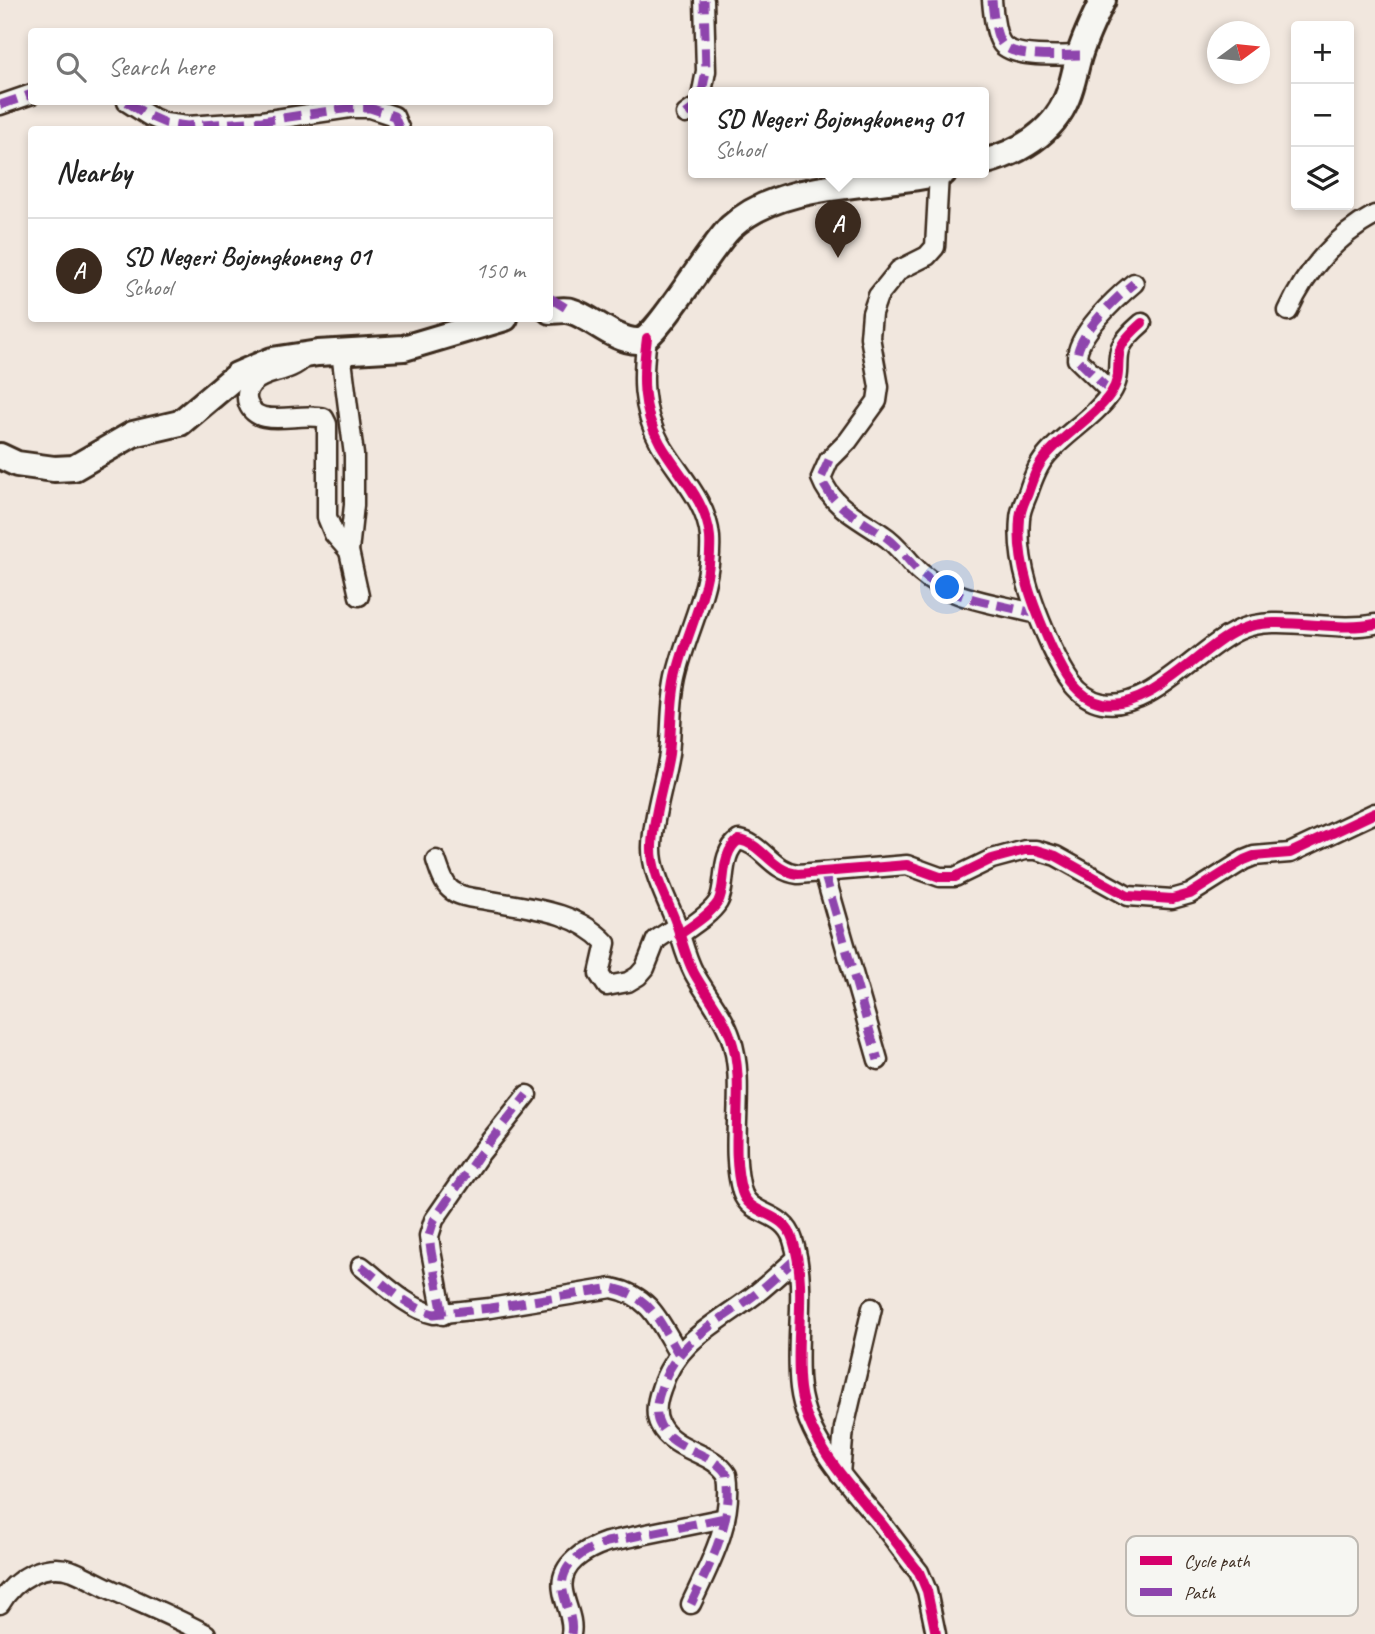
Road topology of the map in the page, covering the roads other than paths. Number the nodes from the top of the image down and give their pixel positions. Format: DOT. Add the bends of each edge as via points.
graph roads {
  1 [pos="704,0"];
  2 [pos="992,0"];
  3 [pos="1103,0"];
  4 [pos="1080,55"];
  5 [pos="703,87"];
  6 [pos="28,95"];
  7 [pos="0,105"];
  8 [pos="132,105"];
  9 [pos="187,126"];
  10 [pos="187,126"];
  11 [pos="399,126"];
  12 [pos="989,160"];
  13 [pos="887,178"];
  14 [pos="941,178"];
  15 [pos="1375,215"];
  16 [pos="1134,283"];
  17 [pos="556,307"];
  18 [pos="1288,311"];
  19 [pos="492,322"];
  20 [pos="1142,323"];
  21 [pos="647,338"];
  22 [pos="341,352"];
  23 [pos="308,354"];
  24 [pos="1111,392"];
  25 [pos="0,456"];
  26 [pos="349,551"];
  27 [pos="359,596"];
  28 [pos="1037,614"];
  29 [pos="1375,624"];
  30 [pos="1375,813"];
  31 [pos="436,860"];
  32 [pos="824,872"];
  33 [pos="678,931"];
  34 [pos="878,1060"];
  35 [pos="527,1095"];
  36 [pos="797,1258"];
  37 [pos="361,1266"];
  38 [pos="872,1308"];
  39 [pos="443,1315"];
  40 [pos="678,1353"];
  41 [pos="840,1474"];
  42 [pos="725,1518"];
  43 [pos="0,1604"];
  44 [pos="691,1604"];
  45 [pos="206,1634"];
  46 [pos="571,1634"];
  47 [pos="936,1634"];
  1 -- 5 [label="street"];
  2 -- 4 [label="street" via="998,36 1007,49"];
  3 -- 4 [label="street"];
  4 -- 12 [label="street" via="1066,100 1054,119 1016,152"];
  6 -- 7 [label="street"];
  8 -- 9 [label="street" via="165,123"];
  10 -- 11 [label="street" via="360,108 389,114"];
  13 -- 21 [label="street" via="809,192 753,211 710,251"];
  14 -- 28 [label="street" via="935,247 894,275 877,296 872,313 877,401 829,460 821,478 842,507 895,544 934,583"];
  15 -- 18 [label="street" via="1339,239 1305,277"];
  16 -- 24 [label="street" via="1095,323 1077,354"];
  17 -- 21 [label="street" via="629,339"];
  19 -- 22 [label="street" via="404,348"];
  20 -- 24 [label="street" via="1121,346 1119,372"];
  21 -- 33 [label="street" via="643,374 648,414 659,442 699,503 710,537 704,595 676,674 669,752 652,847"];
  22 -- 23 [label="street"];
  22 -- 26 [label="street" via="354,455"];
  23 -- 25 [label="street" via="272,360 237,375 180,423 133,434 74,468 18,464"];
  23 -- 26 [label="street" via="296,367 251,384 248,405 267,418 324,418 327,517"];
  24 -- 28 [label="street" via="1046,456 1024,504 1020,546"];
  26 -- 27 [label="street"];
  28 -- 29 [label="street" via="1063,671 1078,690 1100,703 1115,704 1163,684 1222,638 1250,625"];
  30 -- 32 [label="street" via="1290,853 1244,860 1189,894 1172,899 1128,895 1036,850 992,859 955,877 940,877 907,865"];
  31 -- 33 [label="street" via="453,891 558,914 594,931 606,943 600,974 607,986 638,976 656,940"];
  32 -- 33 [label="street" via="787,873 748,842 736,841 724,867 718,902"];
  32 -- 34 [label="street"];
  33 -- 36 [label="street" via="693,970 733,1044 743,1196 785,1224"];
  35 -- 39 [label="street" via="434,1220 429,1236"];
  36 -- 40 [label="street"];
  36 -- 41 [label="street" via="800,1388 813,1430"];
  37 -- 39 [label="street" via="425,1312"];
  38 -- 41 [label="street" via="844,1428"];
  39 -- 40 [label="street" via="612,1288 632,1292 650,1307"];
  40 -- 42 [label="street" via="657,1401 658,1422 681,1446 724,1469 728,1480"];
  41 -- 47 [label="street" via="919,1572"];
  42 -- 44 [label="street"];
  42 -- 46 [label="street" via="607,1542 580,1555 569,1565 562,1588"];
  43 -- 45 [label="street" via="27,1575 71,1570"];
}
